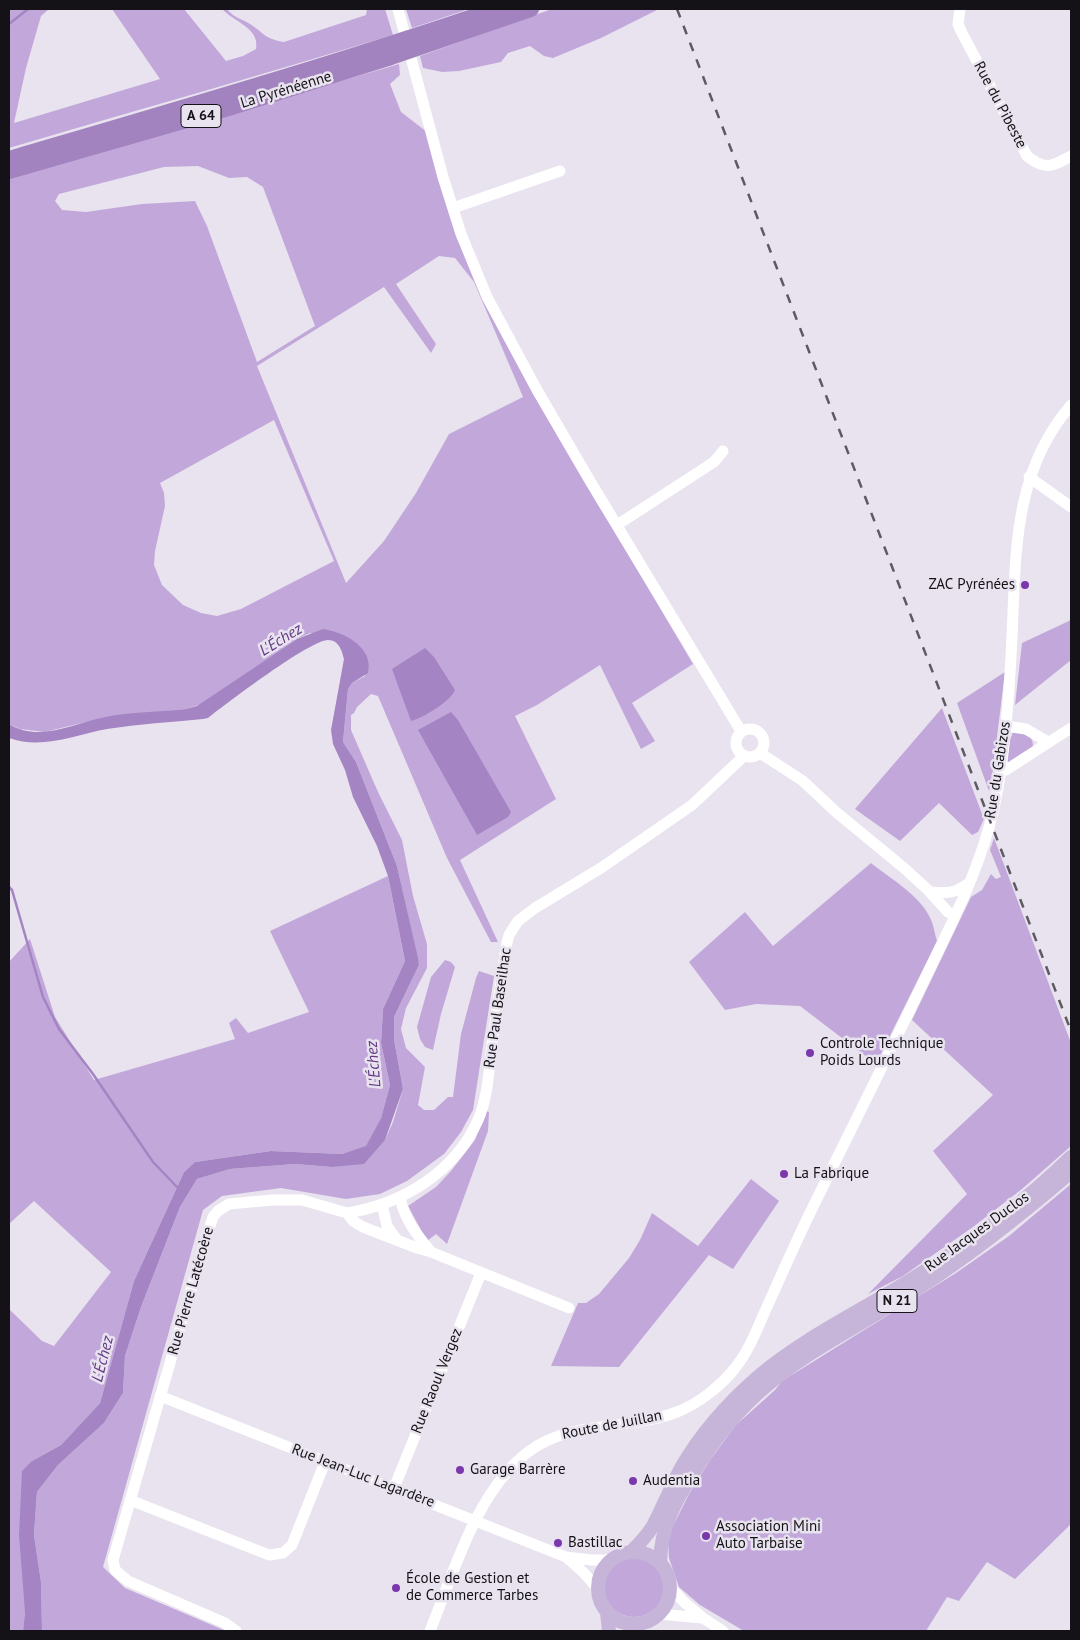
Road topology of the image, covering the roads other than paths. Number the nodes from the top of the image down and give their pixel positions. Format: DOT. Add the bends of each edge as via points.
graph roads {
  1 [pos="496,9"];
  2 [pos="532,9"];
  3 [pos="960,9"];
  4 [pos="398,12"];
  5 [pos="422,40"];
  6 [pos="390,51"];
  7 [pos="1071,156"];
  8 [pos="9,159"];
  9 [pos="9,171"];
  10 [pos="560,171"];
  11 [pos="453,208"];
  12 [pos="1071,405"];
  13 [pos="723,451"];
  14 [pos="1029,477"];
  15 [pos="1071,507"];
  16 [pos="617,525"];
  17 [pos="1005,726"];
  18 [pos="1071,728"];
  19 [pos="741,731"];
  20 [pos="1048,742"];
  21 [pos="760,753"];
  22 [pos="744,756"];
  23 [pos="1001,770"];
  24 [pos="970,882"];
  25 [pos="930,892"];
  26 [pos="955,916"];
  27 [pos="1071,1157"];
  28 [pos="1071,1172"];
  29 [pos="830,1173"];
  30 [pos="400,1198"];
  31 [pos="382,1205"];
  32 [pos="347,1213"];
  33 [pos="398,1240"];
  34 [pos="431,1252"];
  35 [pos="481,1273"];
  36 [pos="569,1308"];
  37 [pos="160,1396"];
  38 [pos="325,1462"];
  39 [pos="394,1488"];
  40 [pos="130,1500"];
  41 [pos="475,1520"];
  42 [pos="631,1552"];
  43 [pos="566,1557"];
  44 [pos="612,1560"];
  45 [pos="660,1562"];
  46 [pos="670,1587"];
  47 [pos="598,1589"];
  48 [pos="607,1612"];
  49 [pos="659,1614"];
  50 [pos="703,1618"];
  51 [pos="635,1627"];
  52 [pos="236,1631"];
  53 [pos="430,1631"];
  54 [pos="609,1631"];
  55 [pos="723,1631"];
  1 -- 5 [label="highway, La Pyrénéenne / A 64"];
  2 -- 5 [label="highway, La Pyrénéenne / A 64"];
  3 -- 7 [label="street, Rue du Pibeste" via="958,24 961,31 1027,156 1046,166"];
  4 -- 11 [label="street"];
  5 -- 6 [label="highway, La Pyrénéenne / A 64"];
  6 -- 8 [label="highway, La Pyrénéenne / A 64"];
  6 -- 9 [label="highway, La Pyrénéenne / A 64" via="225,109"];
  10 -- 11 [label="street"];
  11 -- 16 [label="street" via="487,296 537,390"];
  12 -- 14 [label="street, Rue du Gabizos" via="1044,443"];
  13 -- 16 [label="street" via="714,462"];
  14 -- 15 [label="street"];
  14 -- 17 [label="street, Rue du Gabizos" via="1017,538"];
  16 -- 19 [label="street"];
  17 -- 20 [label="street" via="1026,729"];
  17 -- 23 [label="street, Rue du Gabizos"];
  18 -- 20 [label="street"];
  19 -- 21 [label="street" via="751,728 761,733 764,743"];
  19 -- 22 [label="street" via="736,742"];
  20 -- 23 [label="street" via="1006,770"];
  21 -- 22 [label="street"];
  21 -- 25 [label="street" via="803,781"];
  22 -- 30 [label="street, Rue Paul Baseilhac" via="678,816 518,921 507,943 488,1084 479,1118 454,1157 434,1176"];
  23 -- 24 [label="street, Rue du Gabizos" via="993,815"];
  24 -- 25 [label="street" via="959,891"];
  24 -- 26 [label="street, Rue du Gabizos"];
  25 -- 26 [label="street"];
  26 -- 29 [label="street, Rue du Gabizos"];
  27 -- 42 [label="main road, Rue Jacques Duclos / N 21" via="956,1251 784,1357 757,1378 722,1412 695,1446 652,1527"];
  28 -- 45 [label="main road, Rue Jacques Duclos / N 21" via="969,1254 766,1385 723,1430 687,1482 664,1531"];
  29 -- 41 [label="street, Route de Juillan" via="750,1344 734,1369 711,1391 677,1412 650,1420 563,1434 545,1441 503,1477"];
  30 -- 31 [label="street, Rue Paul Baseilhac"];
  30 -- 34 [label="street, Rue Pierre Latécoère" via="413,1230"];
  31 -- 32 [label="street, Rue Paul Baseilhac"];
  31 -- 33 [label="street" via="387,1226"];
  32 -- 33 [label="street, Rue Pierre Latécoère" via="353,1221"];
  32 -- 37 [label="street, Rue Pierre Latécoère" via="302,1200 229,1204 218,1211 207,1235"];
  33 -- 34 [label="street, Rue Pierre Latécoère"];
  34 -- 35 [label="street, Rue Pierre Latécoère"];
  35 -- 36 [label="street, Rue Pierre Latécoère"];
  35 -- 39 [label="street, Rue Raoul Vergez"];
  37 -- 38 [label="street, Rue Jean-Luc Lagardère"];
  37 -- 40 [label="street, Rue Pierre Latécoère"];
  38 -- 39 [label="street, Rue Jean-Luc Lagardère"];
  38 -- 40 [label="street" via="292,1545 283,1552 269,1554"];
  39 -- 41 [label="street, Rue Jean-Luc Lagardère"];
  40 -- 52 [label="street, Rue Pierre Latécoère" via="113,1560 115,1570 128,1581 225,1623"];
  41 -- 43 [label="street, Rue Jean-Luc Lagardère"];
  41 -- 53 [label="street, Route de Juillan"];
  42 -- 44 [label="main road"];
  42 -- 45 [label="main road" via="651,1556"];
  43 -- 44 [label="street, Rue Jean-Luc Lagardère"];
  43 -- 47 [label="street, Rue Jean-Luc Lagardère"];
  44 -- 47 [label="main road" via="602,1573"];
  45 -- 46 [label="main road"];
  46 -- 49 [label="main road" via="665,1606"];
  46 -- 50 [label="street"];
  47 -- 48 [label="main road"];
  48 -- 51 [label="main road"];
  48 -- 54 [label="main road"];
  49 -- 50 [label="street"];
  49 -- 51 [label="main road"];
  50 -- 55 [label="street"];
}
